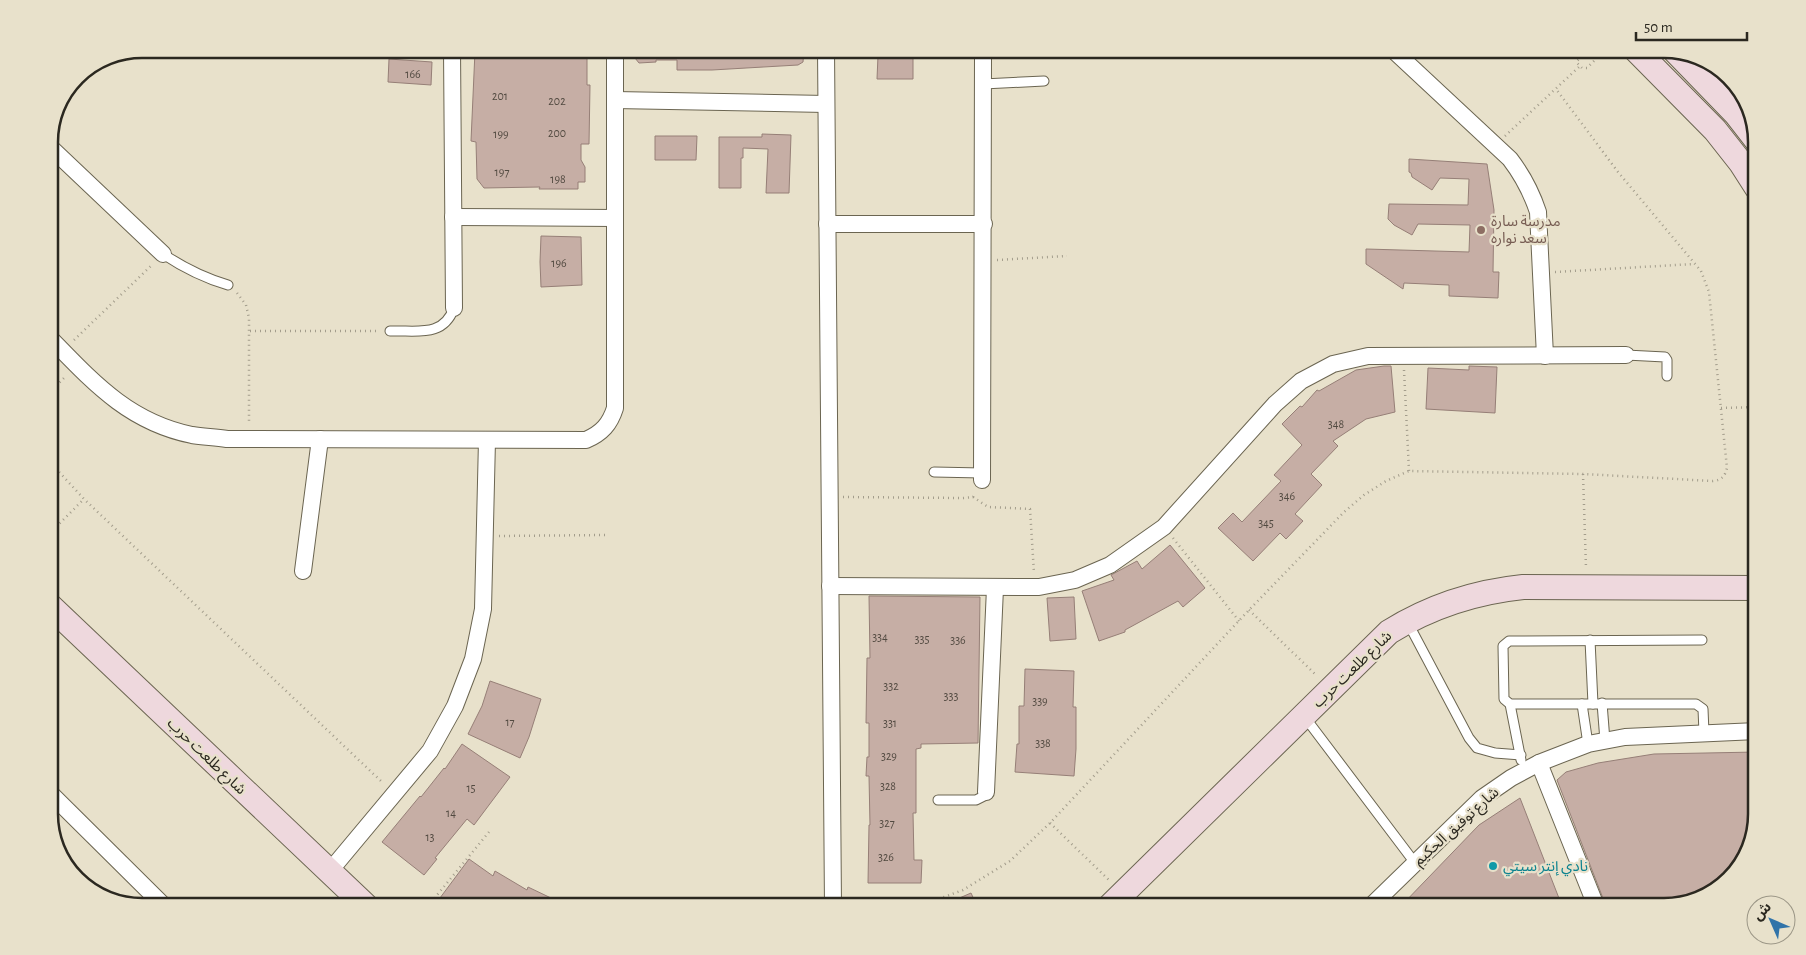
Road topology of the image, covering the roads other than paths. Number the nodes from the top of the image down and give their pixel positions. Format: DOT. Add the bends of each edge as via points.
graph roads {
  1 [pos="452,58"];
  2 [pos="615,58"];
  3 [pos="826,58"];
  4 [pos="983,58"];
  5 [pos="1406,58"];
  6 [pos="1644,58"];
  7 [pos="1684,60"];
  8 [pos="1044,81"];
  9 [pos="983,84"];
  10 [pos="615,100"];
  11 [pos="826,104"];
  12 [pos="1747,129"];
  13 [pos="58,155"];
  14 [pos="1748,174"];
  15 [pos="453,217"];
  16 [pos="615,218"];
  17 [pos="827,224"];
  18 [pos="984,224"];
  19 [pos="163,254"];
  20 [pos="228,286"];
  21 [pos="454,308"];
  22 [pos="390,331"];
  23 [pos="58,347"];
  24 [pos="1626,355"];
  25 [pos="1545,356"];
  26 [pos="1667,376"];
  27 [pos="320,439"];
  28 [pos="487,440"];
  29 [pos="934,472"];
  30 [pos="982,477"];
  31 [pos="304,571"];
  32 [pos="830,586"];
  33 [pos="995,588"];
  34 [pos="1748,588"];
  35 [pos="58,614"];
  36 [pos="1407,621"];
  37 [pos="1590,640"];
  38 [pos="1702,640"];
  39 [pos="1510,704"];
  40 [pos="1582,704"];
  41 [pos="1597,704"];
  42 [pos="1304,716"];
  43 [pos="1748,731"];
  44 [pos="1704,733"];
  45 [pos="1605,741"];
  46 [pos="1588,744"];
  47 [pos="1522,763"];
  48 [pos="1539,763"];
  49 [pos="986,792"];
  50 [pos="938,800"];
  51 [pos="58,801"];
  52 [pos="1415,863"];
  53 [pos="329,872"];
  54 [pos="156,898"];
  55 [pos="357,898"];
  56 [pos="832,898"];
  57 [pos="1118,898"];
  58 [pos="1379,898"];
  59 [pos="1593,898"];
  1 -- 15 [label="street"];
  2 -- 10 [label="street"];
  3 -- 11 [label="street"];
  4 -- 9 [label="street"];
  5 -- 25 [label="street" via="1510,159 1531,192 1538,212"];
  6 -- 14 [label="street" via="1715,130"];
  7 -- 12 [label="street"];
  8 -- 9 [label="lane"];
  9 -- 18 [label="street"];
  10 -- 11 [label="street"];
  10 -- 16 [label="street"];
  11 -- 17 [label="street"];
  13 -- 19 [label="street"];
  15 -- 16 [label="street"];
  15 -- 21 [label="street"];
  16 -- 28 [label="street" via="615,408 612,419 597,436 586,440"];
  17 -- 18 [label="street"];
  17 -- 32 [label="street"];
  18 -- 30 [label="street"];
  19 -- 20 [label="lane" via="183,268"];
  21 -- 22 [label="lane" via="443,326 434,330"];
  23 -- 27 [label="street" via="99,388 127,409 158,425 192,435 227,439"];
  24 -- 25 [label="street"];
  24 -- 26 [label="lane" via="1665,357"];
  25 -- 33 [label="street" via="1368,356 1333,364 1301,381 1275,404 1164,527 1110,565 1076,580 1035,587"];
  27 -- 28 [label="street"];
  27 -- 31 [label="street"];
  28 -- 53 [label="street" via="483,609 473,659 455,706 434,743 395,795"];
  29 -- 30 [label="lane"];
  32 -- 33 [label="street"];
  32 -- 56 [label="street"];
  33 -- 49 [label="street"];
  34 -- 36 [label="street, شارع طلعت حرب" via="1523,587 1483,592 1444,604"];
  35 -- 53 [label="street, شارع طلعت حرب"];
  36 -- 42 [label="street, شارع طلعت حرب" via="1389,632"];
  36 -- 47 [label="lane" via="1477,748"];
  37 -- 38 [label="lane"];
  37 -- 39 [label="lane" via="1507,642 1503,646 1504,699"];
  37 -- 41 [label="lane"];
  39 -- 40 [label="lane"];
  39 -- 47 [label="lane"];
  40 -- 41 [label="lane"];
  40 -- 46 [label="lane"];
  41 -- 44 [label="lane" via="1699,705 1703,709"];
  41 -- 45 [label="lane"];
  42 -- 52 [label="lane"];
  42 -- 57 [label="street, شارع طلعت حرب"];
  43 -- 44 [label="street, شارع توفيق الحكيم"];
  44 -- 45 [label="street, شارع توفيق الحكيم"];
  45 -- 46 [label="street, شارع توفيق الحكيم"];
  46 -- 48 [label="street, شارع توفيق الحكيم"];
  47 -- 48 [label="street, شارع توفيق الحكيم"];
  47 -- 52 [label="street, شارع توفيق الحكيم"];
  48 -- 59 [label="street"];
  49 -- 50 [label="lane" via="976,800"];
  51 -- 54 [label="street"];
  52 -- 58 [label="street, شارع توفيق الحكيم"];
  53 -- 55 [label="street, شارع طلعت حرب"];
}
